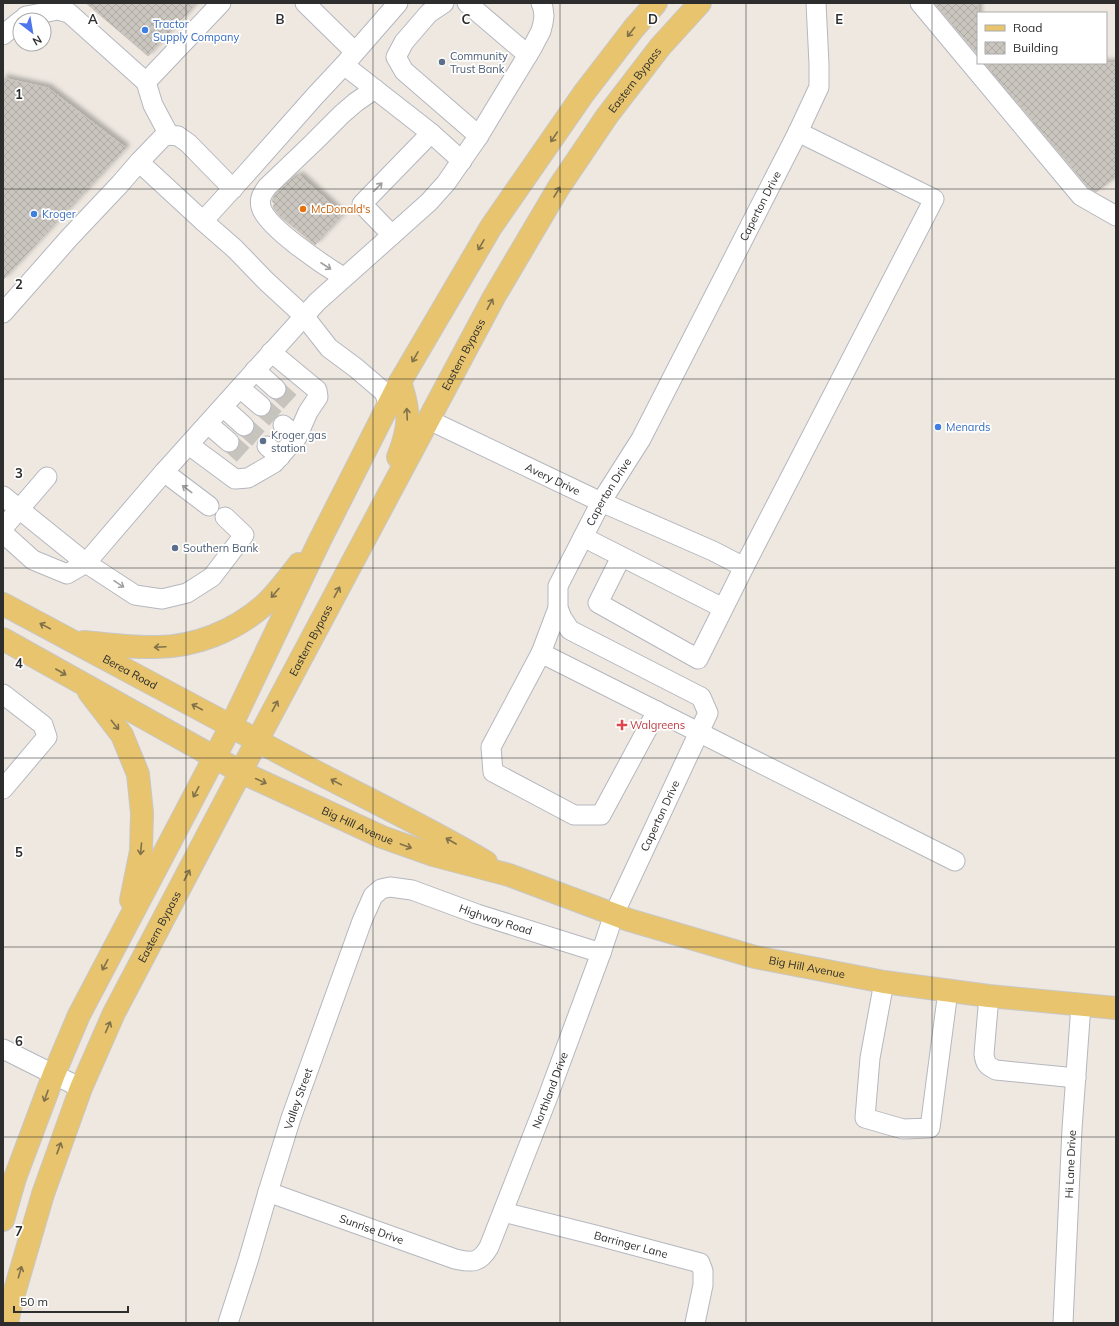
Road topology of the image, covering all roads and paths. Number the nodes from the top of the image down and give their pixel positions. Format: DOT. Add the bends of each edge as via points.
graph roads {
  1 [pos="221,3"];
  2 [pos="305,3"];
  3 [pos="398,3"];
  4 [pos="444,3"];
  5 [pos="467,3"];
  6 [pos="541,3"];
  7 [pos="656,3"];
  8 [pos="700,3"];
  9 [pos="816,3"];
  10 [pos="920,3"];
  11 [pos="47,12"];
  12 [pos="12,28"];
  13 [pos="3,35"];
  14 [pos="528,55"];
  15 [pos="350,59"];
  16 [pos="146,82"];
  17 [pos="375,89"];
  18 [pos="798,132"];
  19 [pos="431,133"];
  20 [pos="169,135"];
  21 [pos="479,136"];
  22 [pos="462,161"];
  23 [pos="139,162"];
  24 [pos="233,188"];
  25 [pos="1116,216"];
  26 [pos="203,221"];
  27 [pos="392,235"];
  28 [pos="343,277"];
  29 [pos="3,313"];
  30 [pos="304,316"];
  31 [pos="271,352"];
  32 [pos="356,368"];
  33 [pos="255,370"];
  34 [pos="400,382"];
  35 [pos="240,388"];
  36 [pos="276,389"];
  37 [pos="388,405"];
  38 [pos="261,406"];
  39 [pos="223,407"];
  40 [pos="429,420"];
  41 [pos="208,424"];
  42 [pos="283,425"];
  43 [pos="244,426"];
  44 [pos="297,437"];
  45 [pos="228,442"];
  46 [pos="188,445"];
  47 [pos="164,472"];
  48 [pos="47,477"];
  49 [pos="3,496"];
  50 [pos="601,502"];
  51 [pos="209,506"];
  52 [pos="19,508"];
  53 [pos="226,517"];
  54 [pos="3,528"];
  55 [pos="369,530"];
  56 [pos="3,533"];
  57 [pos="583,537"];
  58 [pos="319,542"];
  59 [pos="621,557"];
  60 [pos="86,562"];
  61 [pos="744,567"];
  62 [pos="3,604"];
  63 [pos="558,608"];
  64 [pos="723,608"];
  65 [pos="3,639"];
  66 [pos="73,641"];
  67 [pos="541,653"];
  68 [pos="82,683"];
  69 [pos="3,694"];
  70 [pos="657,711"];
  71 [pos="231,726"];
  72 [pos="699,734"];
  73 [pos="257,741"];
  74 [pos="214,757"];
  75 [pos="241,772"];
  76 [pos="3,790"];
  77 [pos="955,861"];
  78 [pos="509,876"];
  79 [pos="390,887"];
  80 [pos="614,914"];
  81 [pos="124,930"];
  82 [pos="601,953"];
  83 [pos="884,982"];
  84 [pos="948,991"];
  85 [pos="989,996"];
  86 [pos="1081,1005"];
  87 [pos="1116,1008"];
  88 [pos="3,1049"];
  89 [pos="54,1074"];
  90 [pos="1076,1078"];
  91 [pos="81,1088"];
  92 [pos="268,1192"];
  93 [pos="502,1212"];
  94 [pos="3,1220"];
  95 [pos="477,1261"];
  96 [pos="7,1323"];
  97 [pos="228,1323"];
  98 [pos="695,1323"];
  99 [pos="1063,1323"];
  1 -- 16 [label="street"];
  2 -- 15 [label="street"];
  3 -- 15 [label="street"];
  4 -- 21 [label="street" via="429,13 404,42 396,57 404,71"];
  5 -- 14 [label="street"];
  6 -- 14 [label="street" via="543,23"];
  7 -- 34 [label="main road, one-way" via="584,93 491,227"];
  40 -- 8 [label="main road, Eastern Bypass, one-way" via="494,297 559,187 607,116 655,54"];
  9 -- 18 [label="street, Caperton Drive" via="819,87"];
  10 -- 25 [label="street" via="1081,196"];
  11 -- 16 [label="street" via="58,10 69,13"];
  12 -- 13 [label="street"];
  14 -- 21 [label="street"];
  15 -- 17 [label="street"];
  15 -- 24 [label="street"];
  16 -- 20 [label="street" via="153,105"];
  17 -- 19 [label="street"];
  17 -- 28 [label="street, one-way" via="342,114 261,195 263,213 271,222 309,255"];
  18 -- 50 [label="street, Caperton Drive" via="641,439"];
  18 -- 61 [label="street" via="934,199"];
  19 -- 22 [label="street"];
  27 -- 19 [label="street, one-way" via="362,204"];
  20 -- 23 [label="street"];
  20 -- 24 [label="street" via="178,136 188,143"];
  21 -- 22 [label="street"];
  22 -- 27 [label="street" via="429,202"];
  23 -- 26 [label="street"];
  23 -- 29 [label="street"];
  24 -- 26 [label="street"];
  26 -- 30 [label="street"];
  27 -- 28 [label="street"];
  28 -- 30 [label="street"];
  30 -- 31 [label="street"];
  30 -- 32 [label="street" via="329,348"];
  31 -- 33 [label="street"];
  31 -- 44 [label="street" via="317,390 318,397 302,412"];
  32 -- 34 [label="street"];
  32 -- 37 [label="street" via="384,392"];
  33 -- 35 [label="street"];
  33 -- 36 [label="street"];
  34 -- 37 [label="main road"];
  55 -- 34 [label="main road, one-way" via="405,440 407,410"];
  35 -- 38 [label="street"];
  35 -- 39 [label="street"];
  37 -- 58 [label="main road"];
  39 -- 41 [label="street"];
  39 -- 43 [label="street"];
  40 -- 50 [label="street, Avery Drive"];
  40 -- 55 [label="main road, Eastern Bypass"];
  41 -- 45 [label="street"];
  41 -- 46 [label="street"];
  42 -- 44 [label="street"];
  44 -- 46 [label="street" via="273,451 274,463 255,465 248,478 236,479"];
  46 -- 47 [label="street"];
  51 -- 47 [label="street, one-way"];
  47 -- 60 [label="street"];
  48 -- 52 [label="street"];
  49 -- 52 [label="street"];
  50 -- 57 [label="street, Caperton Drive"];
  50 -- 61 [label="street, Avery Drive"];
  52 -- 54 [label="street"];
  52 -- 60 [label="street"];
  60 -- 53 [label="street, one-way" via="135,595 162,599 187,593 212,577 244,535"];
  73 -- 55 [label="main road, Eastern Bypass, one-way"];
  56 -- 60 [label="street" via="33,560 68,574"];
  57 -- 59 [label="street"];
  57 -- 63 [label="street, Caperton Drive" via="558,586"];
  58 -- 66 [label="main road, one-way" via="264,605 243,620 199,641 157,647"];
  58 -- 71 [label="main road"];
  59 -- 64 [label="street"];
  59 -- 64 [label="street" via="598,603 698,659"];
  61 -- 64 [label="street"];
  66 -- 62 [label="main road, Berea Road, one-way"];
  63 -- 67 [label="street"];
  63 -- 72 [label="street, Caperton Drive" via="570,630 701,697 708,713"];
  65 -- 68 [label="main road, one-way"];
  71 -- 66 [label="main road, Berea Road, one-way"];
  67 -- 70 [label="street"];
  67 -- 70 [label="street" via="491,747 493,772 574,815 602,815"];
  68 -- 74 [label="main road"];
  68 -- 81 [label="main road, one-way" via="122,734 138,774 142,814 141,851"];
  69 -- 76 [label="street" via="43,725 48,737"];
  70 -- 72 [label="street"];
  71 -- 73 [label="main road, Berea Road"];
  71 -- 74 [label="main road"];
  72 -- 77 [label="street"];
  72 -- 80 [label="street, Caperton Drive"];
  73 -- 75 [label="main road, Eastern Bypass"];
  78 -- 73 [label="main road, Big Hill Avenue, one-way" via="443,837"];
  74 -- 75 [label="main road, Big Hill Avenue"];
  74 -- 81 [label="main road, one-way"];
  75 -- 78 [label="main road, Big Hill Avenue, one-way" via="382,837 433,855"];
  91 -- 75 [label="main road, Eastern Bypass, one-way" via="114,1013"];
  78 -- 80 [label="main road, Big Hill Avenue"];
  79 -- 82 [label="street, Highway Road" via="412,890 483,916"];
  79 -- 92 [label="street, Valley Street" via="381,889 373,896 362,921 291,1118"];
  80 -- 82 [label="street, Northland Drive"];
  80 -- 83 [label="main road, Big Hill Avenue" via="755,957"];
  81 -- 89 [label="main road, one-way" via="79,1015"];
  82 -- 93 [label="street, Northland Drive"];
  83 -- 84 [label="main road, Big Hill Avenue"];
  83 -- 84 [label="street" via="870,1058 865,1118 903,1129 930,1128"];
  84 -- 85 [label="main road, Big Hill Avenue"];
  85 -- 86 [label="main road, Big Hill Avenue"];
  85 -- 90 [label="street" via="984,1054 984,1062 988,1067"];
  86 -- 87 [label="main road, Big Hill Avenue"];
  86 -- 90 [label="street, Hi Lane Drive"];
  88 -- 89 [label="street"];
  89 -- 91 [label="street"];
  89 -- 94 [label="main road, one-way" via="15,1178"];
  90 -- 99 [label="street, Hi Lane Drive"];
  96 -- 91 [label="main road, Eastern Bypass, one-way" via="43,1194"];
  92 -- 95 [label="street, Sunrise Drive" via="441,1255 466,1262"];
  92 -- 97 [label="street, Valley Street"];
  93 -- 95 [label="street, Northland Drive" via="489,1247 484,1256"];
  93 -- 98 [label="street, Barringer Lane" via="700,1263 703,1271 702,1285"];
}
